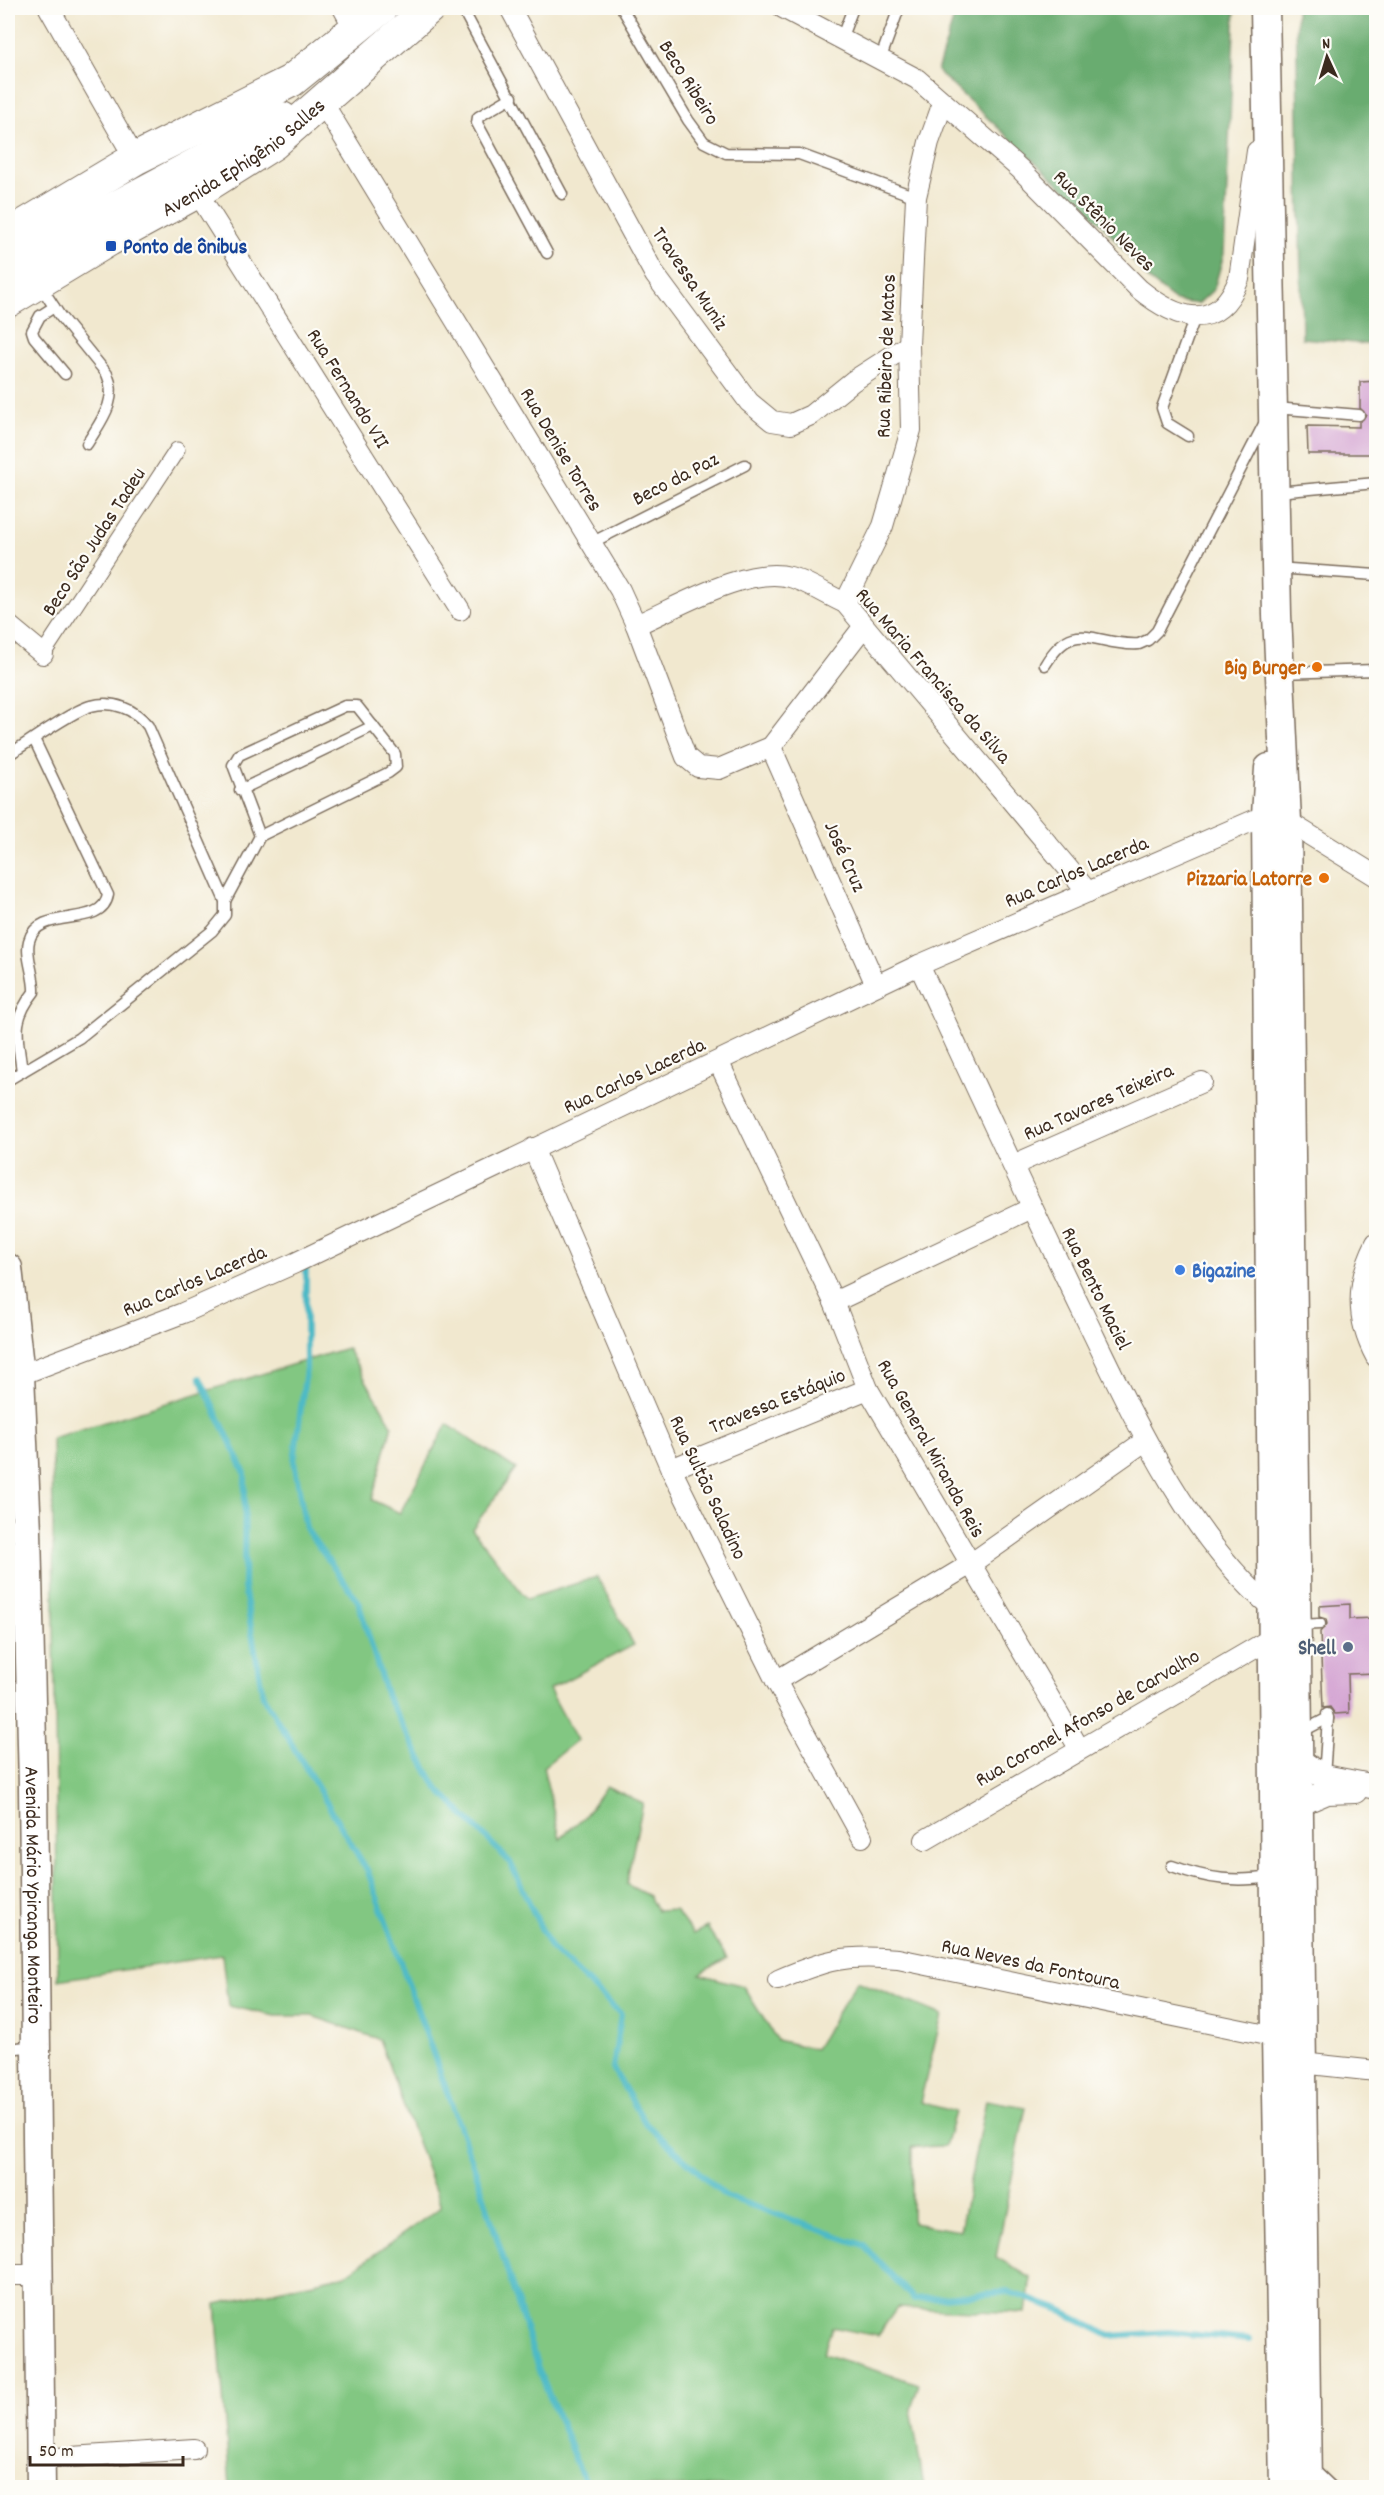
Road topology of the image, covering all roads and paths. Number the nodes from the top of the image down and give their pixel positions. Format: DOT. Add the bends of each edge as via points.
graph roads {
  1 [pos="49,8"];
  2 [pos="381,8"];
  3 [pos="429,8"];
  4 [pos="462,8"];
  5 [pos="510,8"];
  6 [pos="622,8"];
  7 [pos="783,8"];
  8 [pos="853,8"];
  9 [pos="899,8"];
  10 [pos="1265,8"];
  11 [pos="349,19"];
  12 [pos="841,39"];
  13 [pos="880,60"];
  14 [pos="1265,95"];
  15 [pos="512,98"];
  16 [pos="321,100"];
  17 [pos="943,103"];
  18 [pos="135,159"];
  19 [pos="197,192"];
  20 [pos="562,194"];
  21 [pos="915,197"];
  22 [pos="8,235"];
  23 [pos="547,253"];
  24 [pos="8,270"];
  25 [pos="46,295"];
  26 [pos="8,302"];
  27 [pos="1195,317"];
  28 [pos="909,345"];
  29 [pos="65,374"];
  30 [pos="1272,408"];
  31 [pos="1359,415"];
  32 [pos="1188,436"];
  33 [pos="87,444"];
  34 [pos="177,450"];
  35 [pos="745,465"];
  36 [pos="1377,483"];
  37 [pos="1276,492"];
  38 [pos="591,543"];
  39 [pos="1276,568"];
  40 [pos="1377,575"];
  41 [pos="845,603"];
  42 [pos="460,610"];
  43 [pos="1277,615"];
  44 [pos="8,625"];
  45 [pos="636,625"];
  46 [pos="864,626"];
  47 [pos="43,654"];
  48 [pos="1045,665"];
  49 [pos="1377,670"];
  50 [pos="1280,673"];
  51 [pos="373,726"];
  52 [pos="34,739"];
  53 [pos="771,747"];
  54 [pos="8,755"];
  55 [pos="240,790"];
  56 [pos="1277,818"];
  57 [pos="260,836"];
  58 [pos="1377,876"];
  59 [pos="1088,892"];
  60 [pos="225,901"];
  61 [pos="918,965"];
  62 [pos="876,985"];
  63 [pos="718,1063"];
  64 [pos="22,1072"];
  65 [pos="8,1080"];
  66 [pos="1202,1082"];
  67 [pos="533,1148"];
  68 [pos="1013,1165"];
  69 [pos="1032,1208"];
  70 [pos="1377,1244"];
  71 [pos="1282,1267"];
  72 [pos="8,1268"];
  73 [pos="834,1302"];
  74 [pos="1377,1357"];
  75 [pos="20,1375"];
  76 [pos="868,1389"];
  77 [pos="1145,1441"];
  78 [pos="671,1469"];
  79 [pos="17,1530"];
  80 [pos="969,1565"];
  81 [pos="1272,1608"];
  82 [pos="1297,1629"];
  83 [pos="776,1682"];
  84 [pos="1298,1746"];
  85 [pos="1079,1748"];
  86 [pos="1324,1777"];
  87 [pos="1377,1789"];
  88 [pos="1299,1804"];
  89 [pos="862,1837"];
  90 [pos="925,1840"];
  91 [pos="1172,1866"];
  92 [pos="1275,1877"];
  93 [pos="778,1980"];
  94 [pos="1276,2037"];
  95 [pos="36,2046"];
  96 [pos="8,2049"];
  97 [pos="1301,2063"];
  98 [pos="1377,2071"];
  99 [pos="38,2274"];
  100 [pos="8,2275"];
  101 [pos="194,2449"];
  102 [pos="41,2459"];
  103 [pos="1307,2475"];
  104 [pos="41,2487"];
  105 [pos="1284,2487"];
  106 [pos="1333,2487"];
  1 -- 18 [label="street"];
  2 -- 11 [label="main road, Avenida Ephigênio Salles"];
  3 -- 16 [label="main road, Avenida Ephigênio Salles"];
  4 -- 15 [label="lane"];
  5 -- 28 [label="street, Travessa Muniz" via="655,275 749,402 772,422 790,423 811,415 853,381"];
  6 -- 21 [label="lane, Beco Ribeiro" via="704,142 726,153 799,154"];
  7 -- 12 [label="street, Rua Stênio Neves"];
  8 -- 12 [label="lane"];
  9 -- 13 [label="lane"];
  10 -- 14 [label="main road"];
  11 -- 18 [label="main road, Avenida Ephigênio Salles" via="291,81"];
  12 -- 13 [label="street, Rua Stênio Neves"];
  13 -- 17 [label="street, Rua Stênio Neves" via="918,79"];
  14 -- 27 [label="street" via="1239,279 1222,308"];
  14 -- 30 [label="main road"];
  15 -- 20 [label="lane"];
  15 -- 23 [label="lane" via="478,117 477,123"];
  16 -- 19 [label="main road, Avenida Ephigênio Salles" via="273,144"];
  16 -- 24 [label="main road" via="206,157"];
  16 -- 38 [label="street, Rua Denise Torres"];
  17 -- 21 [label="street, Rua Ribeiro de Matos"];
  17 -- 27 [label="street, Rua Stênio Neves" via="1020,168 1139,289 1160,306"];
  18 -- 22 [label="main road, Avenida Ephigênio Salles"];
  19 -- 25 [label="main road, Avenida Ephigênio Salles" via="108,240"];
  19 -- 42 [label="street, Rua Fernando VII"];
  21 -- 28 [label="street, Rua Ribeiro de Matos"];
  25 -- 26 [label="main road, Avenida Ephigênio Salles"];
  25 -- 29 [label="lane" via="32,331"];
  25 -- 33 [label="lane" via="111,383 110,406"];
  27 -- 32 [label="lane" via="1162,408 1167,423"];
  28 -- 41 [label="street, Rua Ribeiro de Matos" via="911,430 883,526"];
  30 -- 31 [label="lane"];
  30 -- 37 [label="main road"];
  30 -- 48 [label="lane" via="1157,631 1148,640 1130,645 1072,638 1055,649"];
  34 -- 47 [label="street, Beco São Judas Tadeu"];
  35 -- 38 [label="lane, Beco da Paz"];
  36 -- 37 [label="lane"];
  37 -- 39 [label="main road"];
  38 -- 45 [label="street, Rua Denise Torres"];
  39 -- 40 [label="lane"];
  39 -- 43 [label="main road"];
  41 -- 45 [label="street, Rua Maria Francisca da Silva" via="789,577 762,575 735,582"];
  41 -- 46 [label="street, Rua Maria Francisca da Silva"];
  43 -- 50 [label="main road"];
  43 -- 56 [label="main road"];
  44 -- 47 [label="street"];
  45 -- 53 [label="street, Rua Denise Torres" via="686,757 698,767 719,769"];
  46 -- 53 [label="street"];
  46 -- 59 [label="street, Rua Maria Francisca da Silva"];
  49 -- 50 [label="lane"];
  50 -- 56 [label="main road"];
  51 -- 55 [label="lane"];
  51 -- 55 [label="lane" via="357,706 345,706 239,755 233,765"];
  51 -- 57 [label="lane" via="395,754 396,766 388,774"];
  52 -- 54 [label="lane"];
  52 -- 60 [label="lane" via="90,706 116,705 138,713 148,726"];
  52 -- 64 [label="lane" via="108,895 100,910 43,924 34,930 29,941 34,992 20,1009 16,1022"];
  53 -- 62 [label="street, José Cruz"];
  55 -- 57 [label="lane"];
  56 -- 58 [label="street"];
  56 -- 59 [label="street, Rua Carlos Lacerda"];
  56 -- 71 [label="main road"];
  57 -- 60 [label="lane"];
  59 -- 61 [label="street, Rua Carlos Lacerda"];
  60 -- 64 [label="lane" via="225,915 212,931 79,1038"];
  61 -- 62 [label="street, Rua Carlos Lacerda"];
  61 -- 68 [label="street, Rua Bento Maciel"];
  62 -- 63 [label="street, Rua Carlos Lacerda"];
  63 -- 67 [label="street, Rua Carlos Lacerda"];
  63 -- 73 [label="street, Rua General Miranda Reis"];
  64 -- 65 [label="lane"];
  66 -- 68 [label="street, Rua Tavares Teixeira"];
  67 -- 75 [label="street, Rua Carlos Lacerda" via="265,1277"];
  67 -- 78 [label="street, Rua Sultão Saladino"];
  68 -- 69 [label="street, Rua Bento Maciel"];
  69 -- 73 [label="street"];
  69 -- 77 [label="street, Rua Bento Maciel"];
  70 -- 74 [label="street" via="1360,1285 1360,1312"];
  71 -- 81 [label="main road"];
  71 -- 82 [label="main road"];
  72 -- 75 [label="main road, Avenida Mário Ypiranga Monteiro"];
  73 -- 76 [label="street, Rua General Miranda Reis"];
  75 -- 79 [label="main road, Avenida Mário Ypiranga Monteiro"];
  76 -- 78 [label="street, Travessa Estáquio"];
  76 -- 80 [label="street, Rua General Miranda Reis"];
  77 -- 80 [label="street"];
  77 -- 81 [label="street, Rua Bento Maciel" via="1221,1558"];
  78 -- 83 [label="street, Rua Sultão Saladino"];
  79 -- 95 [label="main road, Avenida Mário Ypiranga Monteiro"];
  80 -- 83 [label="street"];
  80 -- 85 [label="street, Rua General Miranda Reis"];
  81 -- 82 [label="main road"];
  82 -- 84 [label="main road"];
  82 -- 85 [label="street, Rua Coronel Afonso de Carvalho"];
  82 -- 92 [label="main road"];
  83 -- 89 [label="street, Rua Sultão Saladino"];
  84 -- 86 [label="street"];
  84 -- 86 [label="lane" via="1328,1716"];
  84 -- 88 [label="main road"];
  85 -- 90 [label="street, Rua Coronel Afonso de Carvalho"];
  86 -- 87 [label="street"];
  87 -- 88 [label="street" via="1327,1792"];
  88 -- 97 [label="main road"];
  91 -- 92 [label="lane" via="1205,1878"];
  92 -- 94 [label="main road"];
  93 -- 94 [label="street, Rua Neves da Fontoura" via="821,1962 868,1957 898,1959"];
  94 -- 105 [label="main road"];
  95 -- 96 [label="lane"];
  95 -- 99 [label="main road, Avenida Mário Ypiranga Monteiro"];
  97 -- 98 [label="street"];
  97 -- 103 [label="main road"];
  99 -- 100 [label="street"];
  99 -- 102 [label="main road, Avenida Mário Ypiranga Monteiro"];
  101 -- 102 [label="street"];
  102 -- 104 [label="main road, Avenida Mário Ypiranga Monteiro"];
  103 -- 106 [label="lane"];
}
